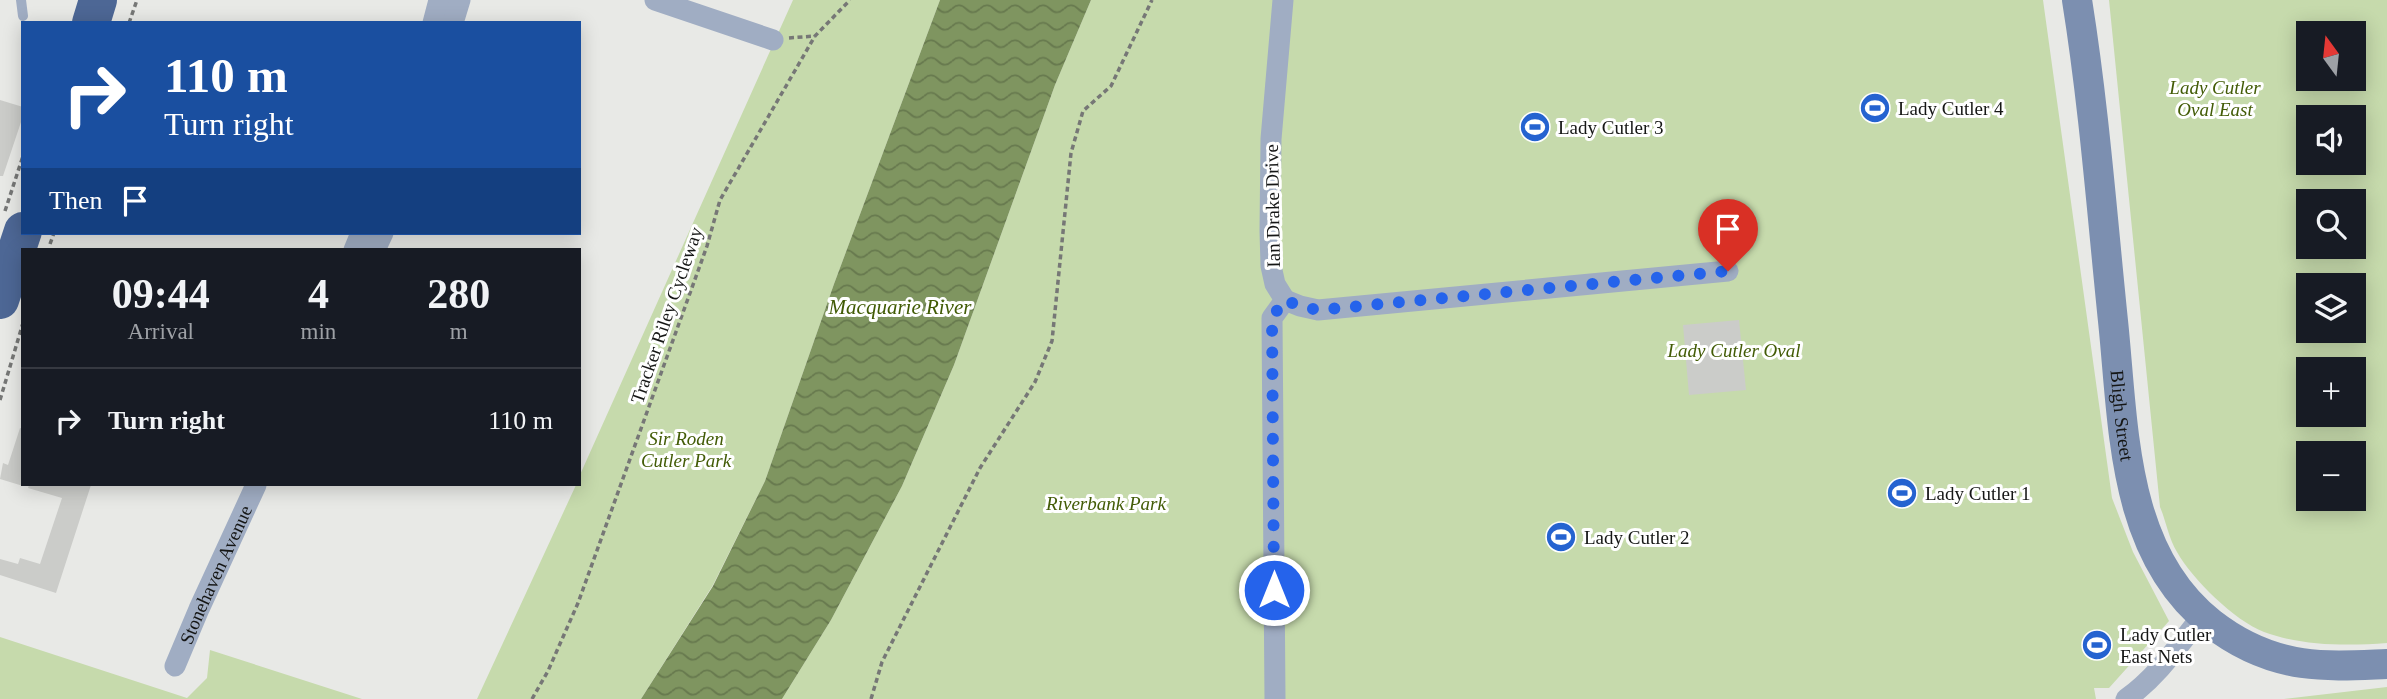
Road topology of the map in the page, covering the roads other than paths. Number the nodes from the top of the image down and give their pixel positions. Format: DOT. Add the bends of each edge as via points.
graph roads {
  1 [pos="21,0"];
  2 [pos="98,0"];
  3 [pos="439,0"];
  4 [pos="460,0"];
  5 [pos="655,0"];
  6 [pos="1283,0"];
  7 [pos="2077,0"];
  8 [pos="23,16"];
  9 [pos="91,21"];
  10 [pos="434,21"];
  11 [pos="454,21"];
  12 [pos="773,40"];
  13 [pos="13,223"];
  14 [pos="1728,271"];
  15 [pos="0,300"];
  16 [pos="1284,300"];
  17 [pos="256,486"];
  18 [pos="2202,616"];
  19 [pos="2387,664"];
  20 [pos="175,666"];
  21 [pos="1275,699"];
  22 [pos="2126,699"];
  1 -- 8 [label="lane"];
  2 -- 9 [label="highway"];
  3 -- 10 [label="street"];
  4 -- 11 [label="street"];
  5 -- 12 [label="street"];
  6 -- 16 [label="street, Ian Drake Drive" via="1270,231 1271,266"];
  7 -- 18 [label="street, Bligh Street" via="2131,480 2150,546 2166,575"];
  13 -- 15 [label="highway"];
  14 -- 16 [label="street" via="1318,310"];
  16 -- 21 [label="street" via="1272,318"];
  17 -- 20 [label="street, Stonehaven Avenue"];
  18 -- 19 [label="street, Bligh Street" via="2232,640 2263,653 2302,663"];
  18 -- 22 [label="street" via="2161,668"];
}
